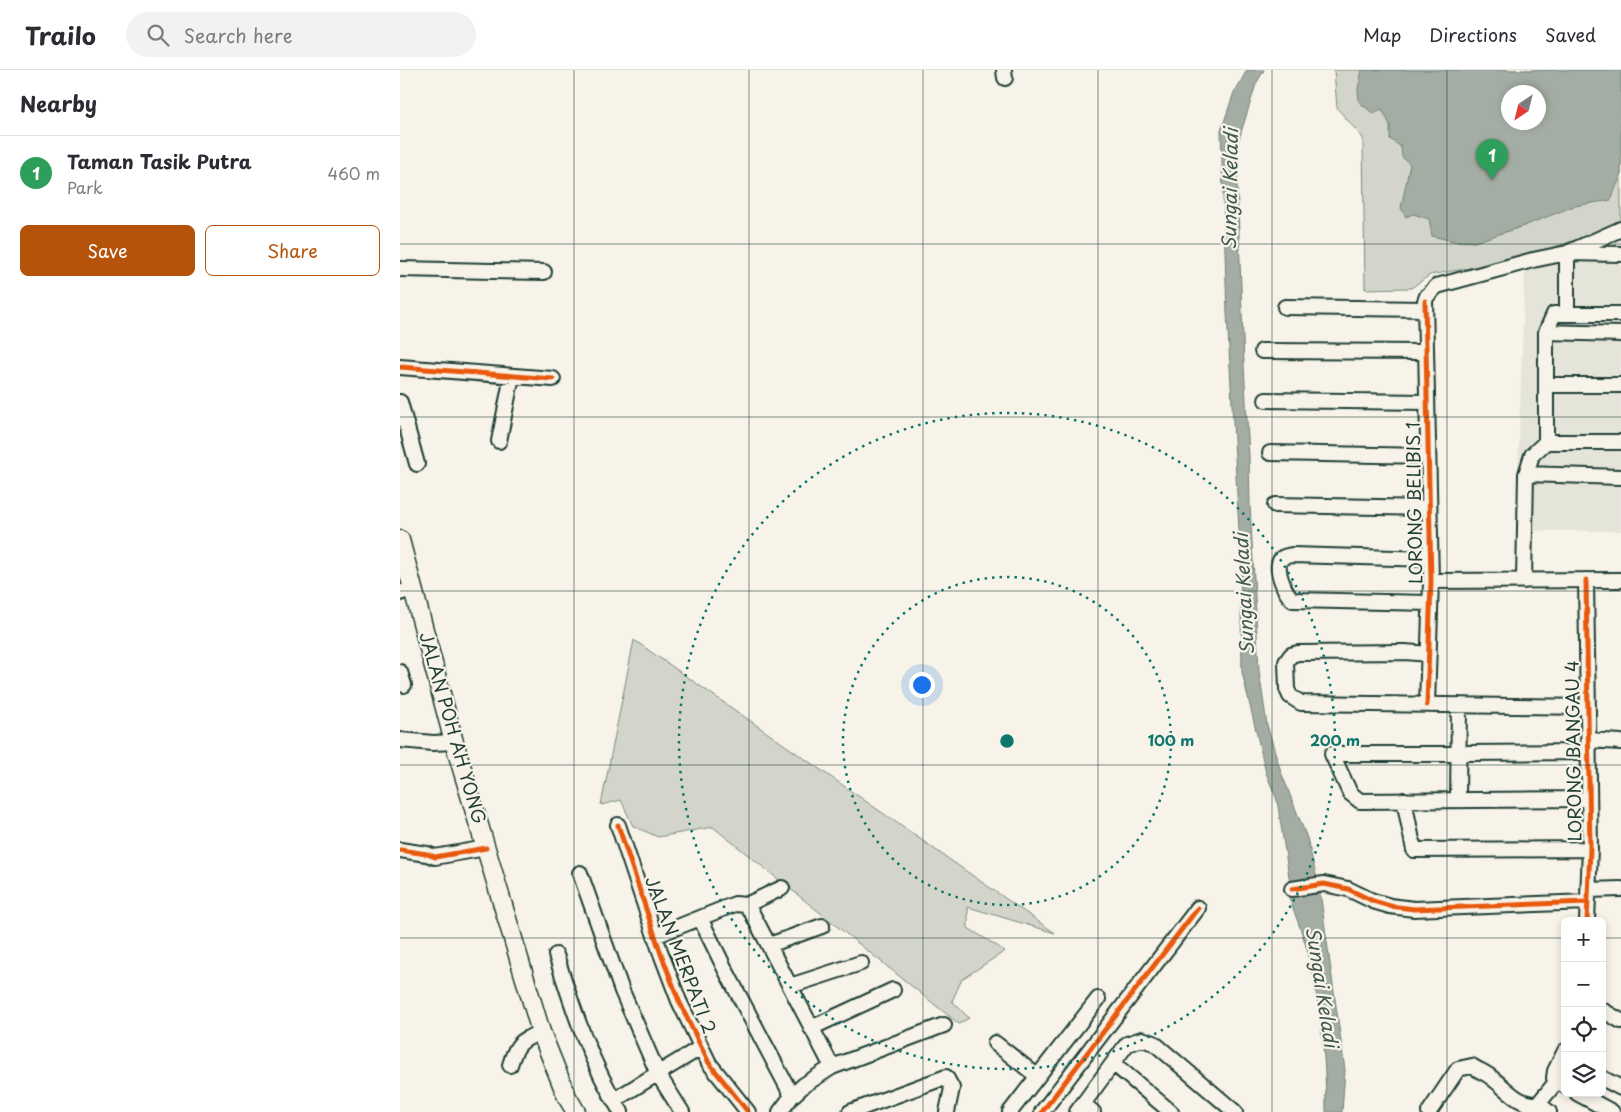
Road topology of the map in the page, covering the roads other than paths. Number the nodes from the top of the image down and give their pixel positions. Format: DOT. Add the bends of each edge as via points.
graph roads {
  1 [pos="1621,229"];
  2 [pos="1566,254"];
  3 [pos="1621,254"];
  4 [pos="400,269"];
  5 [pos="544,272"];
  6 [pos="1425,305"];
  7 [pos="1285,307"];
  8 [pos="1567,314"];
  9 [pos="1621,314"];
  10 [pos="1546,332"];
  11 [pos="1621,334"];
  12 [pos="1262,351"];
  13 [pos="1426,352"];
  14 [pos="400,367"];
  15 [pos="512,376"];
  16 [pos="553,379"];
  17 [pos="1621,384"];
  18 [pos="1546,385"];
  19 [pos="1266,400"];
  20 [pos="400,402"];
  21 [pos="1427,402"];
  22 [pos="499,441"];
  23 [pos="1546,442"];
  24 [pos="1621,442"];
  25 [pos="1270,454"];
  26 [pos="1428,456"];
  27 [pos="416,464"];
  28 [pos="1526,474"];
  29 [pos="1621,477"];
  30 [pos="1276,505"];
  31 [pos="1429,508"];
  32 [pos="400,540"];
  33 [pos="1430,559"];
  34 [pos="1586,580"];
  35 [pos="1621,580"];
  36 [pos="1431,581"];
  37 [pos="1524,581"];
  38 [pos="407,590"];
  39 [pos="1430,603"];
  40 [pos="1429,654"];
  41 [pos="1427,705"];
  42 [pos="1459,705"];
  43 [pos="1588,707"];
  44 [pos="400,740"];
  45 [pos="454,742"];
  46 [pos="1621,742"];
  47 [pos="1588,746"];
  48 [pos="1458,753"];
  49 [pos="1404,800"];
  50 [pos="1458,800"];
  51 [pos="1589,800"];
  52 [pos="618,825"];
  53 [pos="486,848"];
  54 [pos="1590,849"];
  55 [pos="400,850"];
  56 [pos="580,873"];
  57 [pos="782,888"];
  58 [pos="1292,889"];
  59 [pos="1621,889"];
  60 [pos="1587,896"];
  61 [pos="746,904"];
  62 [pos="1198,908"];
  63 [pos="1587,917"];
  64 [pos="700,918"];
  65 [pos="822,926"];
  66 [pos="655,936"];
  67 [pos="769,946"];
  68 [pos="556,955"];
  69 [pos="861,964"];
  70 [pos="790,986"];
  71 [pos="893,990"];
  72 [pos="1098,999"];
  73 [pos="1606,1012"];
  74 [pos="1621,1021"];
  75 [pos="944,1025"];
  76 [pos="811,1028"];
  77 [pos="541,1032"];
  78 [pos="995,1043"];
  79 [pos="700,1048"];
  80 [pos="1561,1060"];
  81 [pos="1113,1063"];
  82 [pos="510,1065"];
  83 [pos="832,1067"];
  84 [pos="658,1074"];
  85 [pos="1038,1076"];
  86 [pos="1606,1080"];
  87 [pos="1561,1084"];
  88 [pos="1621,1088"];
  89 [pos="792,1096"];
  90 [pos="1584,1097"];
  91 [pos="617,1106"];
  92 [pos="1544,1108"];
  93 [pos="1085,1109"];
  94 [pos="576,1112"];
  95 [pos="682,1112"];
  96 [pos="748,1112"];
  97 [pos="780,1112"];
  98 [pos="850,1112"];
  99 [pos="947,1112"];
  100 [pos="1010,1112"];
  101 [pos="1042,1112"];
  102 [pos="1171,1112"];
  103 [pos="1235,1112"];
  104 [pos="1428,1112"];
  105 [pos="1612,1112"];
  1 -- 2 [label="street"];
  2 -- 3 [label="street"];
  2 -- 6 [label="street" via="1437,286 1427,296"];
  2 -- 8 [label="street"];
  4 -- 5 [label="street"];
  6 -- 7 [label="street"];
  6 -- 13 [label="street, LORONG BELIBIS 1"];
  8 -- 9 [label="street"];
  8 -- 10 [label="street" via="1554,314"];
  10 -- 11 [label="street"];
  10 -- 18 [label="street"];
  12 -- 13 [label="street"];
  13 -- 21 [label="street, LORONG BELIBIS 1"];
  14 -- 15 [label="street"];
  15 -- 16 [label="street"];
  15 -- 22 [label="street"];
  17 -- 18 [label="street"];
  18 -- 23 [label="street"];
  19 -- 21 [label="street"];
  20 -- 27 [label="street"];
  21 -- 26 [label="street, LORONG BELIBIS 1"];
  23 -- 24 [label="street"];
  23 -- 28 [label="street" via="1532,455"];
  25 -- 26 [label="street"];
  26 -- 31 [label="street, LORONG BELIBIS 1"];
  28 -- 29 [label="street"];
  28 -- 37 [label="street"];
  30 -- 31 [label="street"];
  31 -- 33 [label="street, LORONG BELIBIS 1"];
  32 -- 38 [label="main road, JALAN POH AH YONG"];
  33 -- 36 [label="street, LORONG BELIBIS 1"];
  33 -- 39 [label="street" via="1292,555 1279,561 1282,583 1292,600"];
  34 -- 35 [label="street, LORONG BELIBIS 1"];
  34 -- 37 [label="street, LORONG BELIBIS 1"];
  34 -- 43 [label="street, LORONG BANGAU 4"];
  36 -- 37 [label="street, LORONG BELIBIS 1"];
  36 -- 39 [label="street, LORONG BELIBIS 1"];
  38 -- 45 [label="main road, JALAN POH AH YONG"];
  39 -- 40 [label="street, LORONG BELIBIS 1"];
  40 -- 41 [label="street, LORONG BELIBIS 1"];
  40 -- 41 [label="street" via="1298,653 1291,655 1286,662 1287,689 1290,696 1301,703"];
  41 -- 42 [label="street"];
  42 -- 43 [label="street"];
  42 -- 48 [label="street"];
  43 -- 47 [label="street, LORONG BANGAU 4"];
  44 -- 45 [label="street"];
  45 -- 53 [label="main road, JALAN POH AH YONG"];
  46 -- 47 [label="street"];
  47 -- 48 [label="street"];
  47 -- 51 [label="street, LORONG BANGAU 4"];
  48 -- 49 [label="street" via="1332,754 1350,793 1360,801"];
  48 -- 50 [label="street"];
  49 -- 50 [label="street"];
  49 -- 54 [label="street" via="1414,850"];
  50 -- 51 [label="street"];
  51 -- 54 [label="street, LORONG BANGAU 4"];
  52 -- 66 [label="street, JALAN MERPATI 2"];
  53 -- 55 [label="street" via="435,857"];
  53 -- 77 [label="main road, JALAN POH AH YONG"];
  54 -- 60 [label="street, LORONG BANGAU 4"];
  56 -- 84 [label="street" via="622,991"];
  57 -- 61 [label="street"];
  58 -- 60 [label="street" via="1324,884 1348,889 1372,902 1414,909"];
  59 -- 60 [label="street"];
  60 -- 63 [label="street, LORONG BANGAU 4"];
  61 -- 64 [label="street" via="736,904"];
  61 -- 67 [label="street"];
  62 -- 101 [label="street"];
  64 -- 66 [label="street"];
  64 -- 89 [label="street"];
  65 -- 67 [label="street"];
  66 -- 79 [label="street, JALAN MERPATI 2"];
  67 -- 70 [label="street"];
  68 -- 91 [label="street" via="581,1030"];
  69 -- 70 [label="street"];
  70 -- 76 [label="street"];
  71 -- 76 [label="street"];
  72 -- 85 [label="street"];
  73 -- 74 [label="street"];
  75 -- 83 [label="street"];
  76 -- 83 [label="street"];
  77 -- 82 [label="street" via="525,1038 514,1050"];
  77 -- 94 [label="main road, JALAN POH AH YONG"];
  78 -- 85 [label="street"];
  79 -- 84 [label="street"];
  79 -- 96 [label="street, JALAN MERPATI 2"];
  80 -- 87 [label="street" via="1554,1078"];
  81 -- 93 [label="street"];
  81 -- 102 [label="street"];
  81 -- 103 [label="street" via="1127,1044 1142,1039 1154,1043"];
  83 -- 89 [label="street"];
  84 -- 91 [label="street"];
  84 -- 95 [label="street"];
  85 -- 100 [label="street"];
  86 -- 88 [label="street"];
  87 -- 92 [label="street"];
  89 -- 97 [label="street"];
  90 -- 105 [label="street"];
  92 -- 104 [label="street" via="1512,1096 1491,1077 1472,1066 1458,1069"];
  98 -- 99 [label="street" via="946,1077 952,1088"];
}
